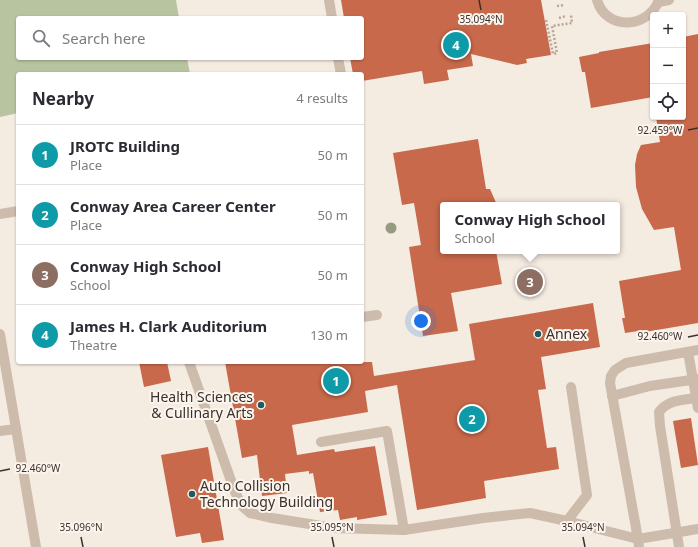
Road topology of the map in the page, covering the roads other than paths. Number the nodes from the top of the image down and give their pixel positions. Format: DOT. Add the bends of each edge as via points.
graph roads {
  1 [pos="329,0"];
  2 [pos="597,0"];
  3 [pos="669,0"];
  4 [pos="659,1"];
  5 [pos="332,16"];
  6 [pos="338,60"];
  7 [pos="341,72"];
  8 [pos="16,211"];
  9 [pos="0,214"];
  10 [pos="377,315"];
  11 [pos="364,317"];
  12 [pos="0,334"];
  13 [pos="693,351"];
  14 [pos="190,364"];
  15 [pos="696,379"];
  16 [pos="571,387"];
  17 [pos="612,396"];
  18 [pos="697,403"];
  19 [pos="16,429"];
  20 [pos="0,431"];
  21 [pos="320,442"];
  22 [pos="567,521"];
  23 [pos="698,529"];
  24 [pos="404,530"];
  25 [pos="677,532"];
  26 [pos="639,543"];
  27 [pos="36,547"];
  28 [pos="679,547"];
  1 -- 5 [label="street"];
  2 -- 4 [label="street" via="605,14 624,23 644,19"];
  3 -- 4 [label="street"];
  6 -- 7 [label="street"];
  8 -- 9 [label="street"];
  10 -- 11 [label="street"];
  12 -- 19 [label="street"];
  13 -- 15 [label="street"];
  13 -- 17 [label="street" via="620,366 611,376"];
  14 -- 24 [label="street" via="235,492 244,510 263,517 334,528"];
  15 -- 17 [label="street" via="650,386"];
  15 -- 18 [label="street"];
  16 -- 22 [label="street" via="587,495"];
  17 -- 26 [label="street"];
  18 -- 25 [label="street" via="674,401 662,407 659,412"];
  19 -- 20 [label="street"];
  19 -- 27 [label="street"];
  21 -- 24 [label="street" via="387,431"];
  22 -- 24 [label="street" via="530,513"];
  22 -- 26 [label="street"];
  23 -- 25 [label="street"];
  25 -- 26 [label="street"];
  25 -- 28 [label="street"];
}
